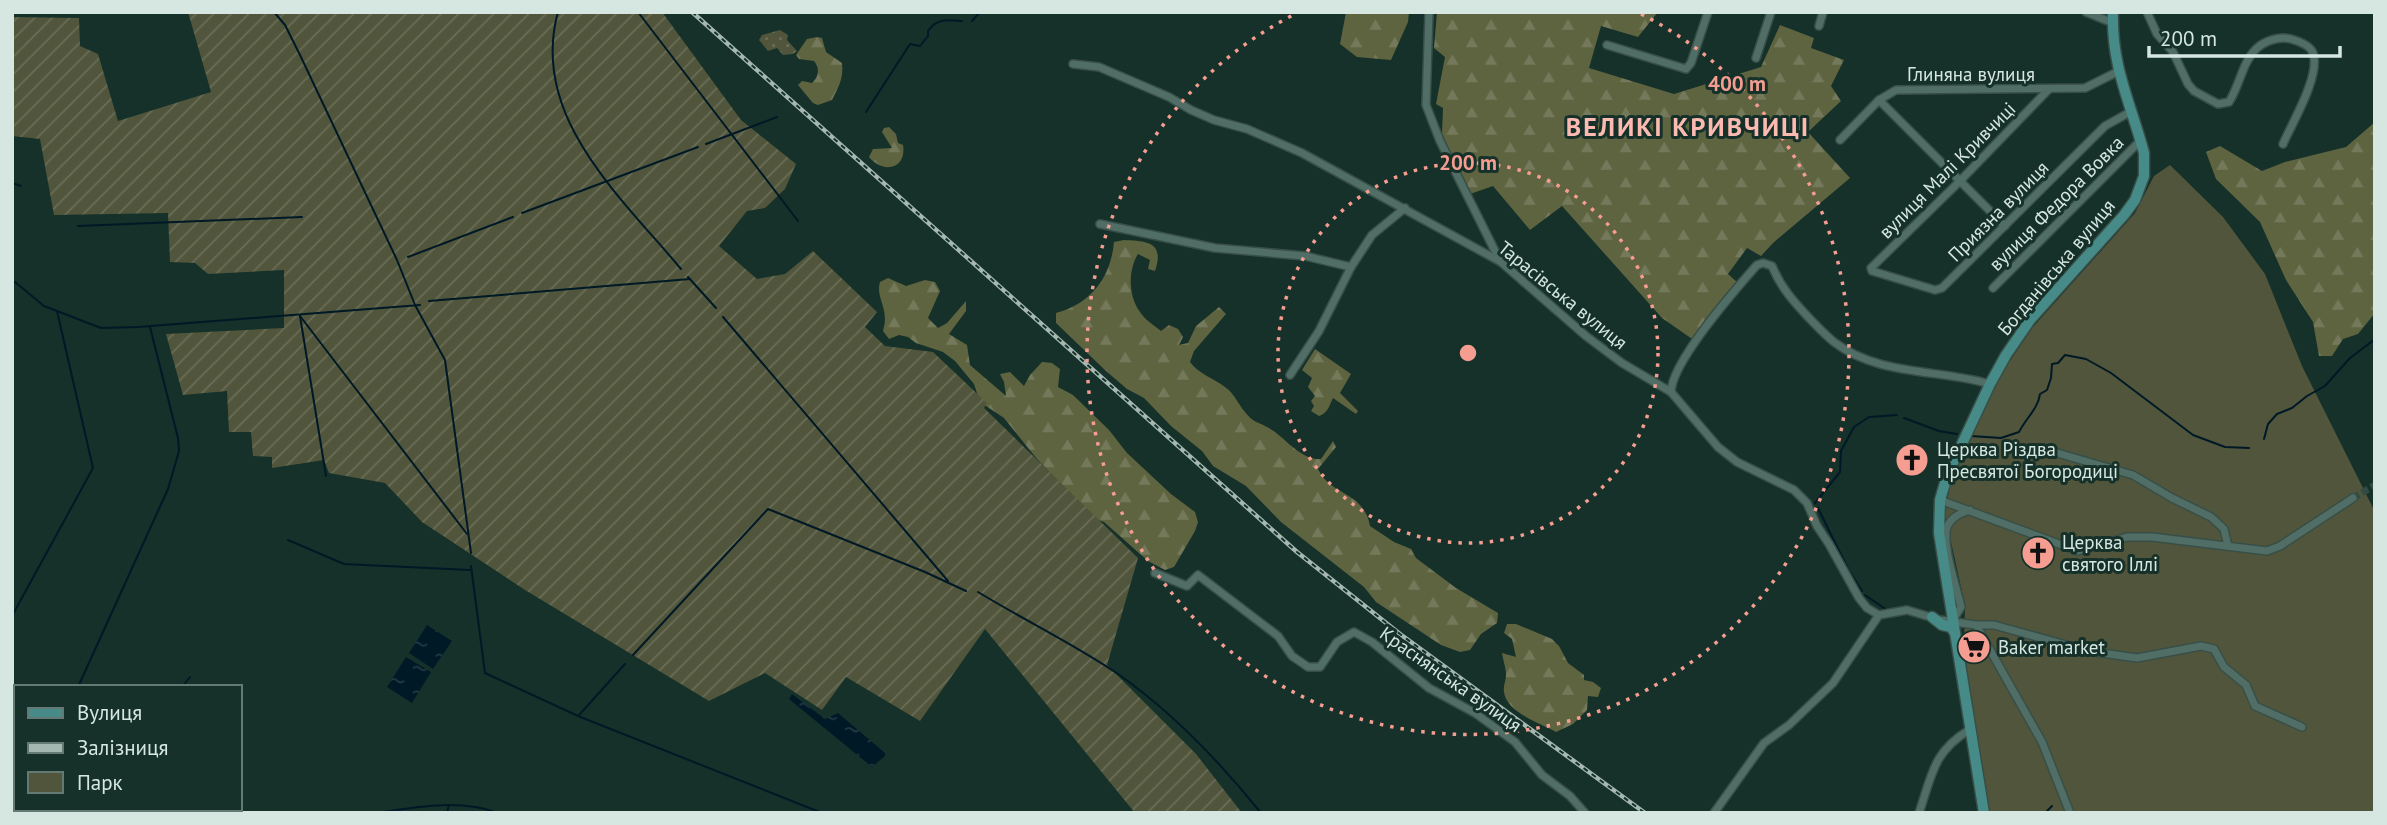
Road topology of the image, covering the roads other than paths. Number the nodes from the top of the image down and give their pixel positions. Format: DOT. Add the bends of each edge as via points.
graph roads {
  1 [pos="1429,12"];
  2 [pos="1707,12"];
  3 [pos="1770,12"];
  4 [pos="1823,12"];
  5 [pos="2086,12"];
  6 [pos="2147,12"];
  7 [pos="2113,18"];
  8 [pos="1819,26"];
  9 [pos="1607,45"];
  10 [pos="1756,58"];
  11 [pos="1073,64"];
  12 [pos="2119,71"];
  13 [pos="2049,89"];
  14 [pos="1879,100"];
  15 [pos="2130,112"];
  16 [pos="2141,139"];
  17 [pos="1840,140"];
  18 [pos="2283,144"];
  19 [pos="1959,182"];
  20 [pos="1405,208"];
  21 [pos="1100,224"];
  22 [pos="2005,226"];
  23 [pos="1501,262"];
  24 [pos="1351,267"];
  25 [pos="1874,273"];
  26 [pos="1993,288"];
  27 [pos="1290,375"];
  28 [pos="1990,384"];
  29 [pos="1671,393"];
  30 [pos="2054,452"];
  31 [pos="2353,498"];
  32 [pos="1940,500"];
  33 [pos="1970,510"];
  34 [pos="2228,546"];
  35 [pos="1155,573"];
  36 [pos="1950,602"];
  37 [pos="1879,615"];
  38 [pos="1932,617"];
  39 [pos="1953,621"];
  40 [pos="1976,625"];
  41 [pos="1955,634"];
  42 [pos="2302,727"];
  43 [pos="1969,730"];
  44 [pos="1585,813"];
  45 [pos="1714,813"];
  46 [pos="1919,813"];
  47 [pos="1984,813"];
  48 [pos="2070,813"];
  1 -- 23 [label="street" via="1426,105"];
  2 -- 9 [label="street" via="1686,69"];
  3 -- 10 [label="street"];
  4 -- 8 [label="street"];
  5 -- 7 [label="street"];
  6 -- 18 [label="street" via="2188,84 2218,104 2229,102 2257,48 2273,39 2288,38 2310,48 2314,69"];
  7 -- 12 [label="main road, Богданівська вулиця"];
  11 -- 20 [label="street, Тарасівська вулиця" via="1099,67 1214,120 1271,139"];
  12 -- 13 [label="street, Глиняна вулиця" via="2085,88"];
  12 -- 15 [label="main road, Богданівська вулиця"];
  13 -- 14 [label="street, Глиняна вулиця" via="1896,90"];
  13 -- 19 [label="street, вулиця Малі Кривчиці"];
  14 -- 17 [label="street, Глиняна вулиця"];
  14 -- 19 [label="street"];
  15 -- 16 [label="main road, Богданівська вулиця"];
  15 -- 22 [label="street, Приязна вулиця" via="2105,126"];
  16 -- 26 [label="street, вулиця Федора Вовка"];
  16 -- 28 [label="main road, Богданівська вулиця" via="2146,167 2135,200 2030,320"];
  19 -- 22 [label="street"];
  19 -- 25 [label="street, вулиця Малі Кривчиці" via="1871,268"];
  20 -- 23 [label="street, Тарасівська вулиця"];
  20 -- 24 [label="street" via="1372,235"];
  21 -- 24 [label="street" via="1215,248 1305,256"];
  22 -- 25 [label="street, Приязна вулиця" via="1942,288"];
  23 -- 29 [label="street, Тарасівська вулиця" via="1622,363"];
  24 -- 27 [label="street" via="1319,331"];
  28 -- 29 [label="street" via="1909,371 1848,351 1793,301 1772,266 1763,263 1725,302 1690,350 1672,382"];
  28 -- 32 [label="main road, Богданівська вулиця"];
  29 -- 37 [label="street, Тарасівська вулиця" via="1718,447 1807,503 1858,598"];
  30 -- 34 [label="street" via="2133,475 2211,517 2224,529"];
  31 -- 34 [label="street" via="2273,550"];
  32 -- 33 [label="street"];
  32 -- 36 [label="main road, Богданівська вулиця" via="1939,533"];
  33 -- 34 [label="street" via="2078,551 2127,537"];
  33 -- 39 [label="street, Богданівська вулиця" via="1959,513 1946,530 1961,607"];
  35 -- 44 [label="street, Краснянська вулиця" via="1187,586 1198,575 1278,636 1292,656 1308,667 1320,667 1337,642 1354,632 1372,642 1429,688 1515,742 1542,775"];
  36 -- 38 [label="main road" via="1945,613"];
  36 -- 39 [label="main road, Богданівська вулиця"];
  37 -- 38 [label="street" via="1907,610"];
  37 -- 45 [label="street" via="1833,683 1764,743"];
  38 -- 39 [label="street"];
  38 -- 41 [label="main road"];
  39 -- 40 [label="street"];
  39 -- 41 [label="main road, Богданівська вулиця"];
  40 -- 42 [label="street" via="1994,625 2088,651 2137,658 2200,646 2214,649 2224,667 2246,685 2255,706"];
  40 -- 48 [label="street" via="2042,742"];
  41 -- 43 [label="main road, Богданівська вулиця"];
  43 -- 46 [label="street" via="1938,757"];
  43 -- 47 [label="main road, Богданівська вулиця"];
}
